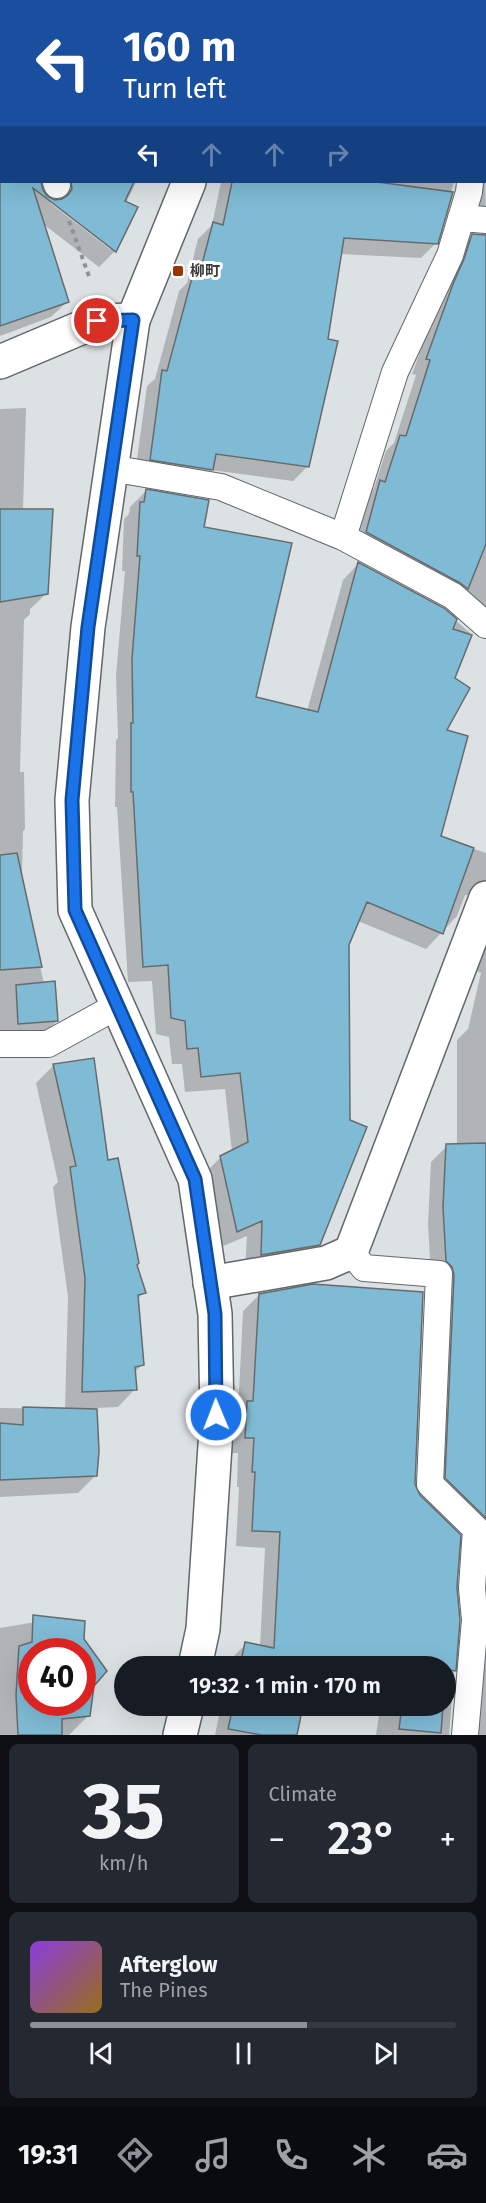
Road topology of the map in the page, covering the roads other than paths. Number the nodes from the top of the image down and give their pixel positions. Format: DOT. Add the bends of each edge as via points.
graph roads {
  1 [pos="189,183"];
  2 [pos="470,183"];
  3 [pos="474,219"];
  4 [pos="133,320"];
  5 [pos="0,362"];
  6 [pos="110,468"];
  7 [pos="343,537"];
  8 [pos="485,620"];
  9 [pos="486,898"];
  10 [pos="117,1006"];
  11 [pos="0,1044"];
  12 [pos="351,1252"];
  13 [pos="210,1283"];
  14 [pos="197,1656"];
  15 [pos="185,1716"];
  16 [pos="180,1735"];
  17 [pos="465,1735"];
  1 -- 4 [label="street"];
  2 -- 3 [label="lane"];
  3 -- 7 [label="lane" via="450,255 395,372"];
  4 -- 5 [label="street" via="97,321"];
  4 -- 6 [label="street"];
  6 -- 7 [label="lane" via="221,487"];
  6 -- 10 [label="street" via="88,627 72,800 75,910"];
  7 -- 8 [label="lane" via="453,596"];
  9 -- 12 [label="street"];
  10 -- 11 [label="lane" via="48,1044"];
  10 -- 13 [label="street" via="195,1179"];
  12 -- 13 [label="street" via="326,1263"];
  12 -- 17 [label="lane" via="364,1268 439,1274 429,1484 476,1529 472,1588 475,1620"];
  13 -- 14 [label="street" via="215,1314 216,1415 203,1629"];
  15 -- 16 [label="street"];
}
